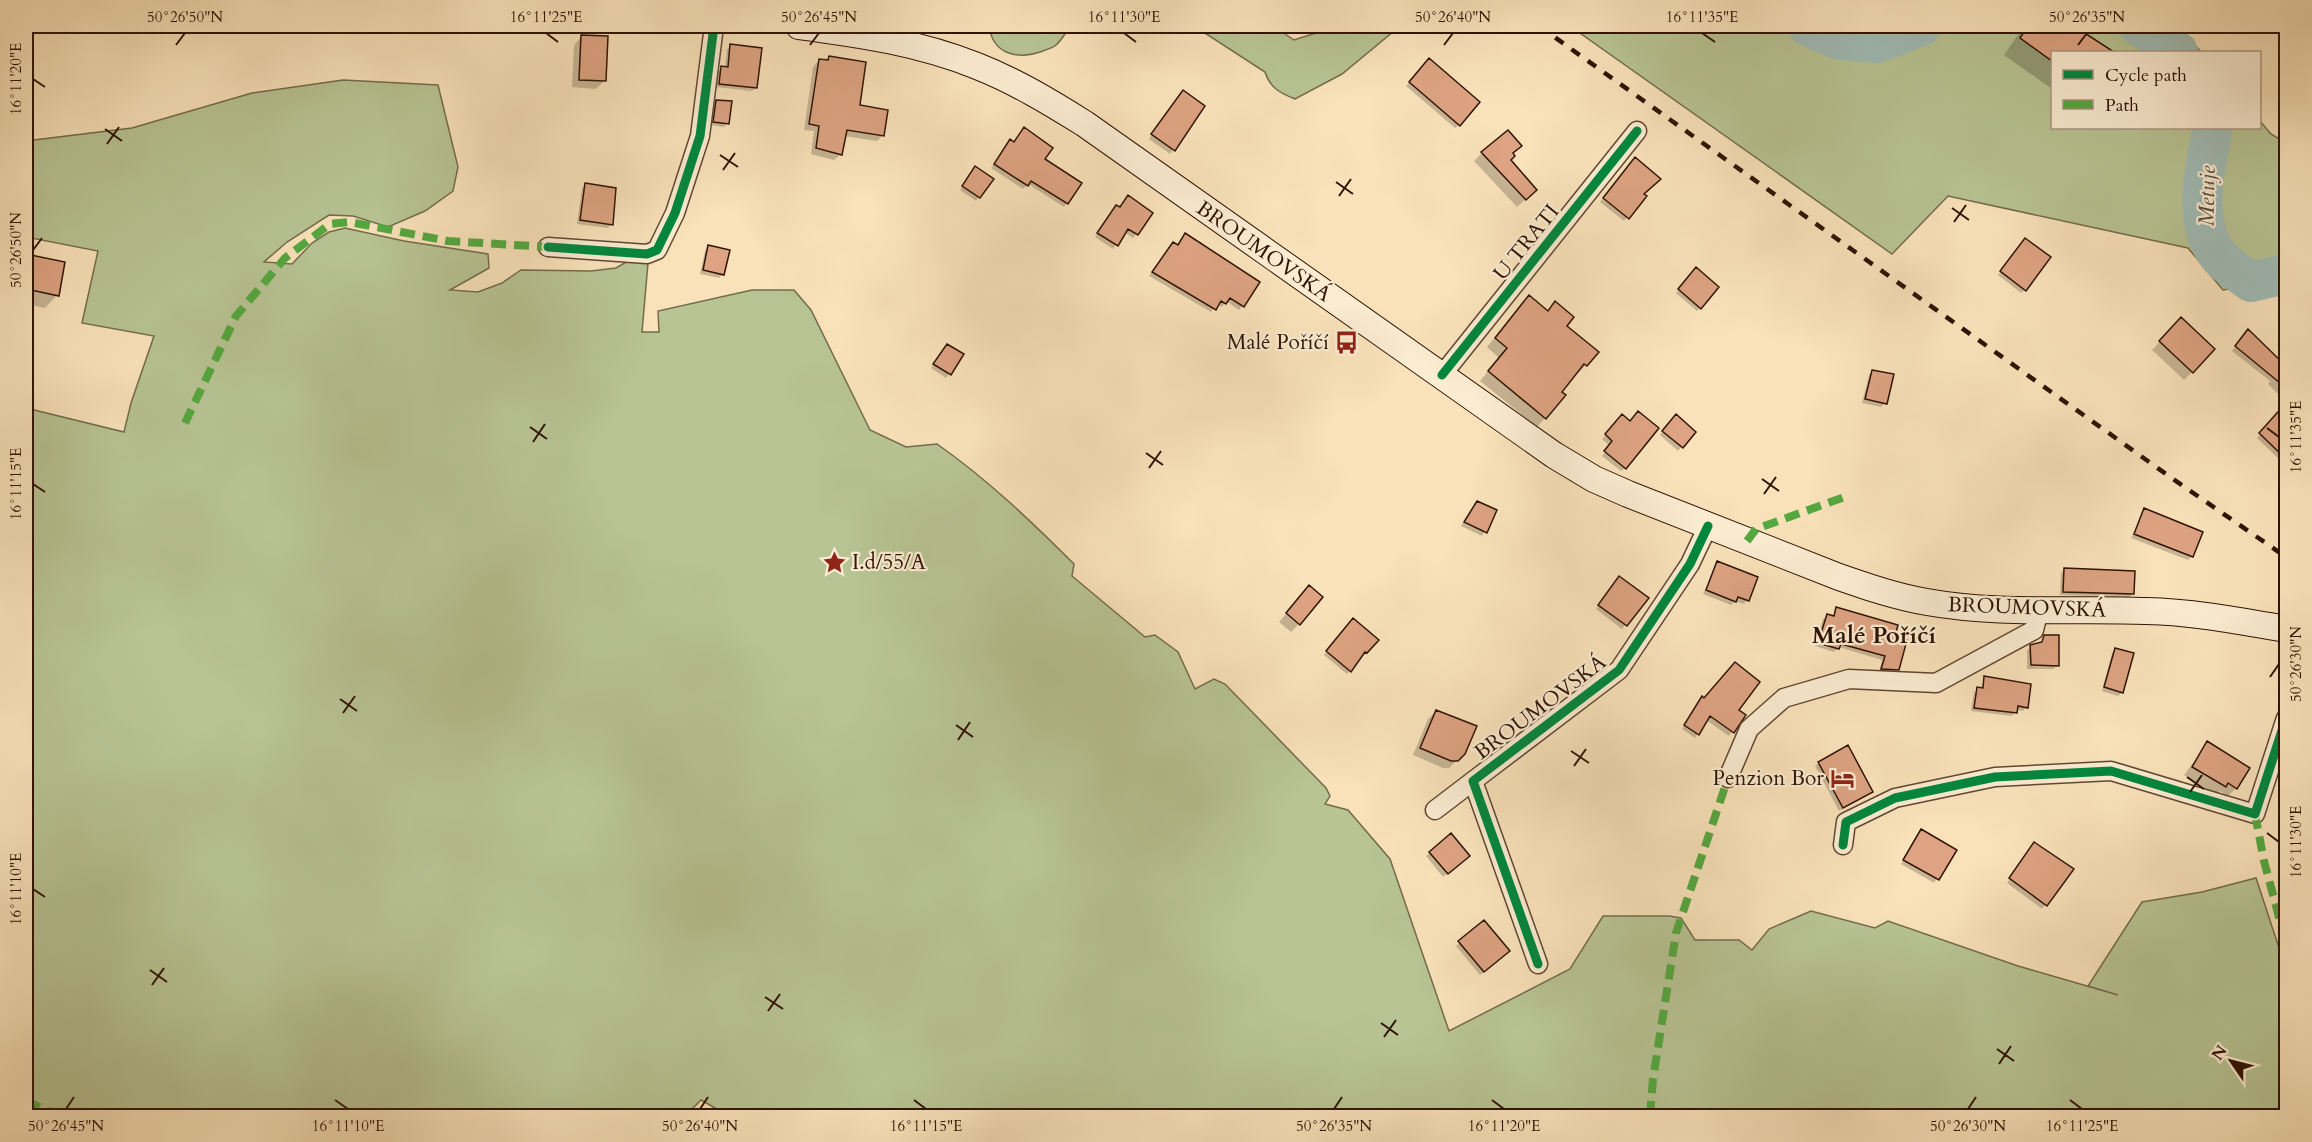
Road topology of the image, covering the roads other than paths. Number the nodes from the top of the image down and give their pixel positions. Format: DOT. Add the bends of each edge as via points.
graph roads {
  1 [pos="714,26"];
  2 [pos="799,26"];
  3 [pos="1637,131"];
  4 [pos="548,247"];
  5 [pos="1442,375"];
  6 [pos="1708,526"];
  7 [pos="2039,610"];
  8 [pos="2286,629"];
  9 [pos="2286,718"];
  10 [pos="1728,778"];
  11 [pos="1473,781"];
  12 [pos="1435,810"];
  13 [pos="1843,845"];
  14 [pos="1538,964"];
  1 -- 4 [label="street" via="700,136 675,213 657,250 647,254"];
  2 -- 5 [label="main road, BROUMOVSKÁ" via="907,44 976,65 1042,97"];
  3 -- 5 [label="street, U TRATI"];
  5 -- 6 [label="main road, BROUMOVSKÁ" via="1593,479"];
  6 -- 7 [label="main road, BROUMOVSKÁ" via="1839,577 1905,597 1959,607"];
  6 -- 11 [label="street, BROUMOVSKÁ" via="1690,564 1620,670"];
  7 -- 8 [label="main road, BROUMOVSKÁ" via="2147,610 2215,616"];
  7 -- 10 [label="street" via="2034,630 1936,683 1849,680 1784,698 1749,729"];
  9 -- 13 [label="street" via="2255,814 2111,771 1995,777 1895,798 1846,822"];
  11 -- 12 [label="street"];
  11 -- 14 [label="street, BROUMOVSKÁ"];
}
